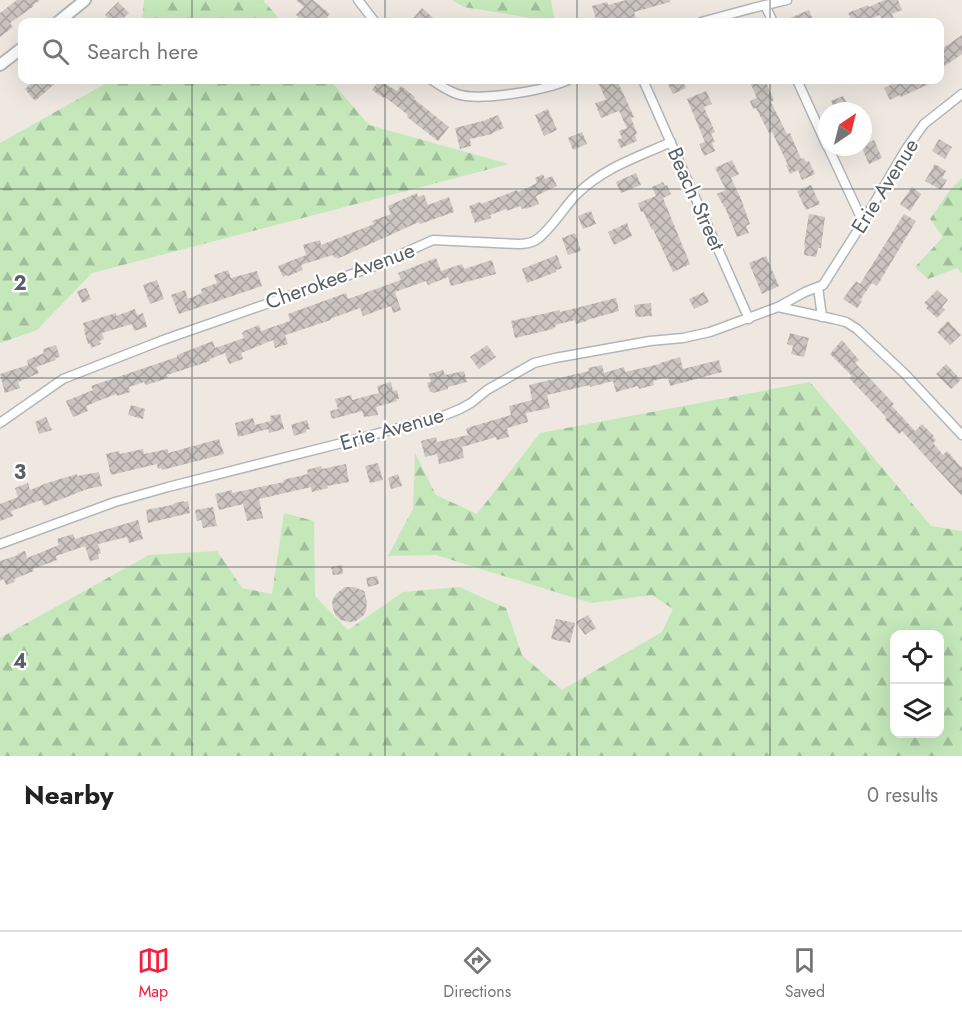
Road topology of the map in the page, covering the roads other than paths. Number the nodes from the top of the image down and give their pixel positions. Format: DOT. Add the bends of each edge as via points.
graph roads {
  1 [pos="85,0"];
  2 [pos="358,0"];
  3 [pos="787,0"];
  4 [pos="765,5"];
  5 [pos="63,18"];
  6 [pos="372,18"];
  7 [pos="716,18"];
  8 [pos="770,18"];
  9 [pos="18,51"];
  10 [pos="0,65"];
  11 [pos="439,84"];
  12 [pos="557,84"];
  13 [pos="645,84"];
  14 [pos="799,84"];
  15 [pos="962,94"];
  16 [pos="818,126"];
  17 [pos="671,142"];
  18 [pos="832,156"];
  19 [pos="863,222"];
  20 [pos="818,287"];
  21 [pos="778,307"];
  22 [pos="822,317"];
  23 [pos="749,319"];
  24 [pos="0,423"];
  25 [pos="962,435"];
  26 [pos="0,544"];
  1 -- 5 [label="street"];
  2 -- 6 [label="street"];
  3 -- 4 [label="street"];
  4 -- 7 [label="street"];
  4 -- 8 [label="street"];
  9 -- 10 [label="street"];
  11 -- 12 [label="street" via="456,94 476,98"];
  13 -- 17 [label="street, Beach Street"];
  14 -- 16 [label="street"];
  15 -- 19 [label="street, Erie Avenue" via="924,124"];
  17 -- 23 [label="street, Beach Street"];
  17 -- 24 [label="street, Cherokee Avenue" via="593,180 537,240 518,244 433,240 375,266 63,379"];
  18 -- 19 [label="street"];
  19 -- 20 [label="street, Erie Avenue"];
  20 -- 21 [label="street, Erie Avenue"];
  20 -- 22 [label="street"];
  21 -- 22 [label="street"];
  21 -- 23 [label="street, Erie Avenue"];
  22 -- 25 [label="street" via="846,322 857,329"];
  23 -- 26 [label="street, Erie Avenue" via="692,336 534,363 443,416 126,499"];
}
